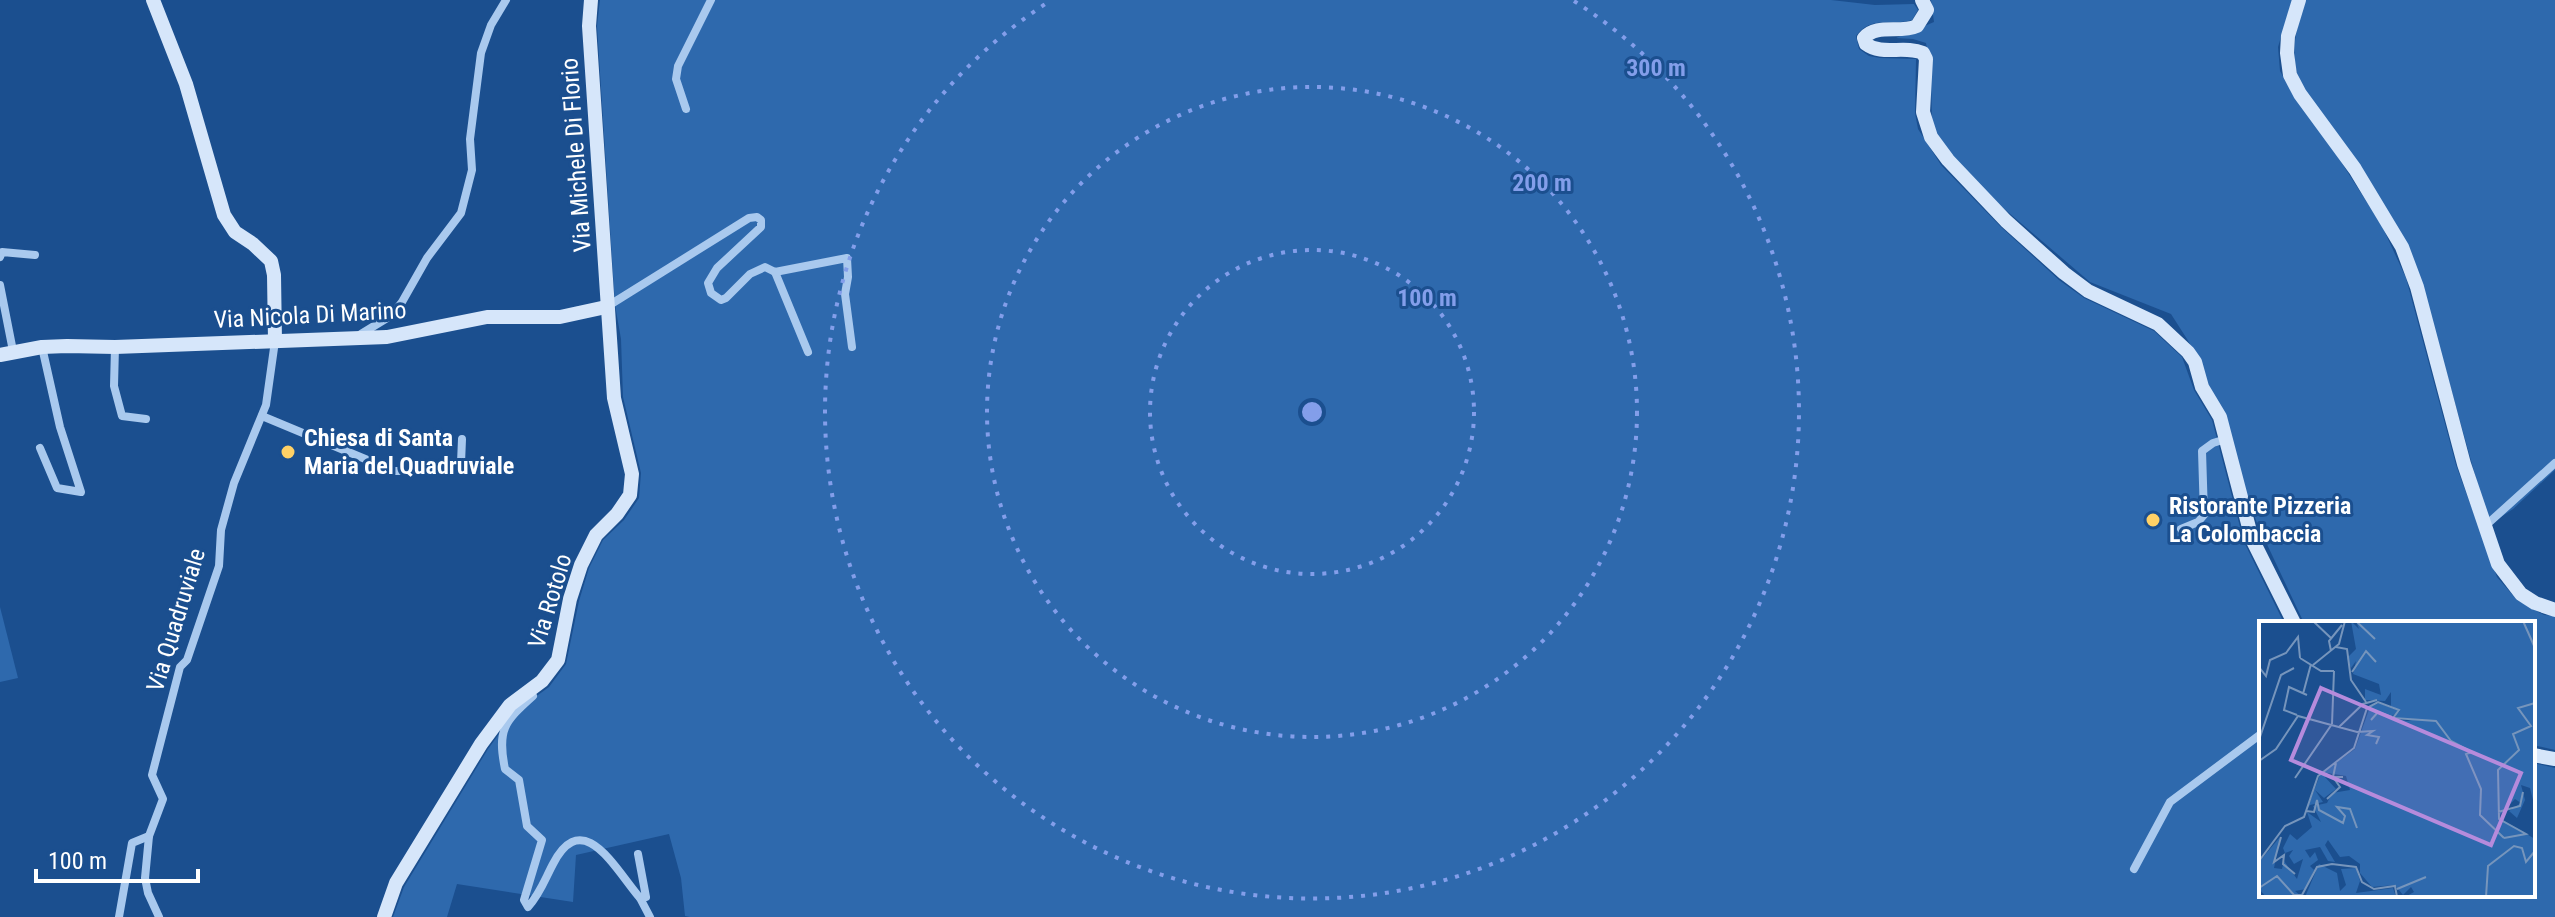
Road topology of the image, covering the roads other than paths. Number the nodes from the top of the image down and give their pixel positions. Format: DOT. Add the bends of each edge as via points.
graph roads {
  1 [pos="153,0"];
  2 [pos="506,0"];
  3 [pos="591,0"];
  4 [pos="711,0"];
  5 [pos="1922,0"];
  6 [pos="2299,0"];
  7 [pos="686,109"];
  8 [pos="35,255"];
  9 [pos="0,257"];
  10 [pos="775,272"];
  11 [pos="0,285"];
  12 [pos="606,307"];
  13 [pos="353,339"];
  14 [pos="275,341"];
  15 [pos="42,347"];
  16 [pos="115,347"];
  17 [pos="852,347"];
  18 [pos="808,352"];
  19 [pos="7,353"];
  20 [pos="262,416"];
  21 [pos="146,419"];
  22 [pos="462,439"];
  23 [pos="2226,439"];
  24 [pos="40,448"];
  25 [pos="2555,463"];
  26 [pos="2484,527"];
  27 [pos="2181,529"];
  28 [pos="2555,610"];
  29 [pos="2293,621"];
  30 [pos="534,687"];
  31 [pos="2259,735"];
  32 [pos="2535,755"];
  33 [pos="2555,759"];
  34 [pos="149,836"];
  35 [pos="638,854"];
  36 [pos="2134,869"];
  37 [pos="640,898"];
  38 [pos="530,912"];
  39 [pos="119,917"];
  40 [pos="159,917"];
  41 [pos="384,917"];
  42 [pos="650,917"];
  1 -- 14 [label="street" via="186,84 224,215 235,232 271,261"];
  2 -- 13 [label="street" via="481,53 470,139 472,170 461,213 392,315"];
  3 -- 12 [label="street, Via Michele Di Florio"];
  4 -- 7 [label="street" via="678,66 676,79"];
  5 -- 23 [label="street" via="1927,10 1917,26 1873,31 1864,38 1866,44 1872,49 1923,53 1923,112 1931,137 1948,160 2064,273 2175,337 2195,362"];
  6 -- 26 [label="street" via="2288,36 2290,75 2402,247"];
  8 -- 9 [label="street" via="2,252"];
  10 -- 12 [label="street" via="765,267 750,274 721,300 709,289 717,268 761,227 761,220 749,218"];
  10 -- 17 [label="street" via="847,258 845,294"];
  10 -- 18 [label="street"];
  11 -- 19 [label="street"];
  12 -- 13 [label="street, Via Nicola Di Marino" via="560,317 487,317"];
  12 -- 30 [label="street, Via Rotolo" via="614,398 632,474 630,495 596,535 581,565 558,660"];
  13 -- 14 [label="street, Via Nicola Di Marino"];
  14 -- 16 [label="street, Via Nicola Di Marino"];
  14 -- 20 [label="street, Via Quadruviale"];
  15 -- 16 [label="street, Via Nicola Di Marino"];
  15 -- 19 [label="street, Via Nicola Di Marino"];
  15 -- 24 [label="street" via="81,492 57,488"];
  16 -- 21 [label="street" via="114,386 122,416"];
  20 -- 22 [label="street" via="394,471 437,471 461,463"];
  20 -- 34 [label="street, Via Quadruviale" via="234,483 221,530 219,566 187,660 180,667 152,775 163,799"];
  23 -- 27 [label="street" via="2202,451 2204,515"];
  23 -- 29 [label="street" via="2246,524"];
  25 -- 26 [label="street"];
  26 -- 28 [label="street" via="2508,581 2535,603"];
  30 -- 38 [label="street" via="500,741 505,769 519,780 527,826 542,840 524,900"];
  30 -- 41 [label="street, Via Rotolo" via="510,705 481,744 396,883"];
  31 -- 36 [label="street" via="2170,802"];
  32 -- 33 [label="street"];
  34 -- 39 [label="street, Via Quadruviale" via="132,843"];
  34 -- 40 [label="street, Via Quadruviale" via="145,878"];
  35 -- 37 [label="street" via="646,897"];
  37 -- 38 [label="street" via="595,846 574,839 554,862"];
  37 -- 42 [label="street"];
}
